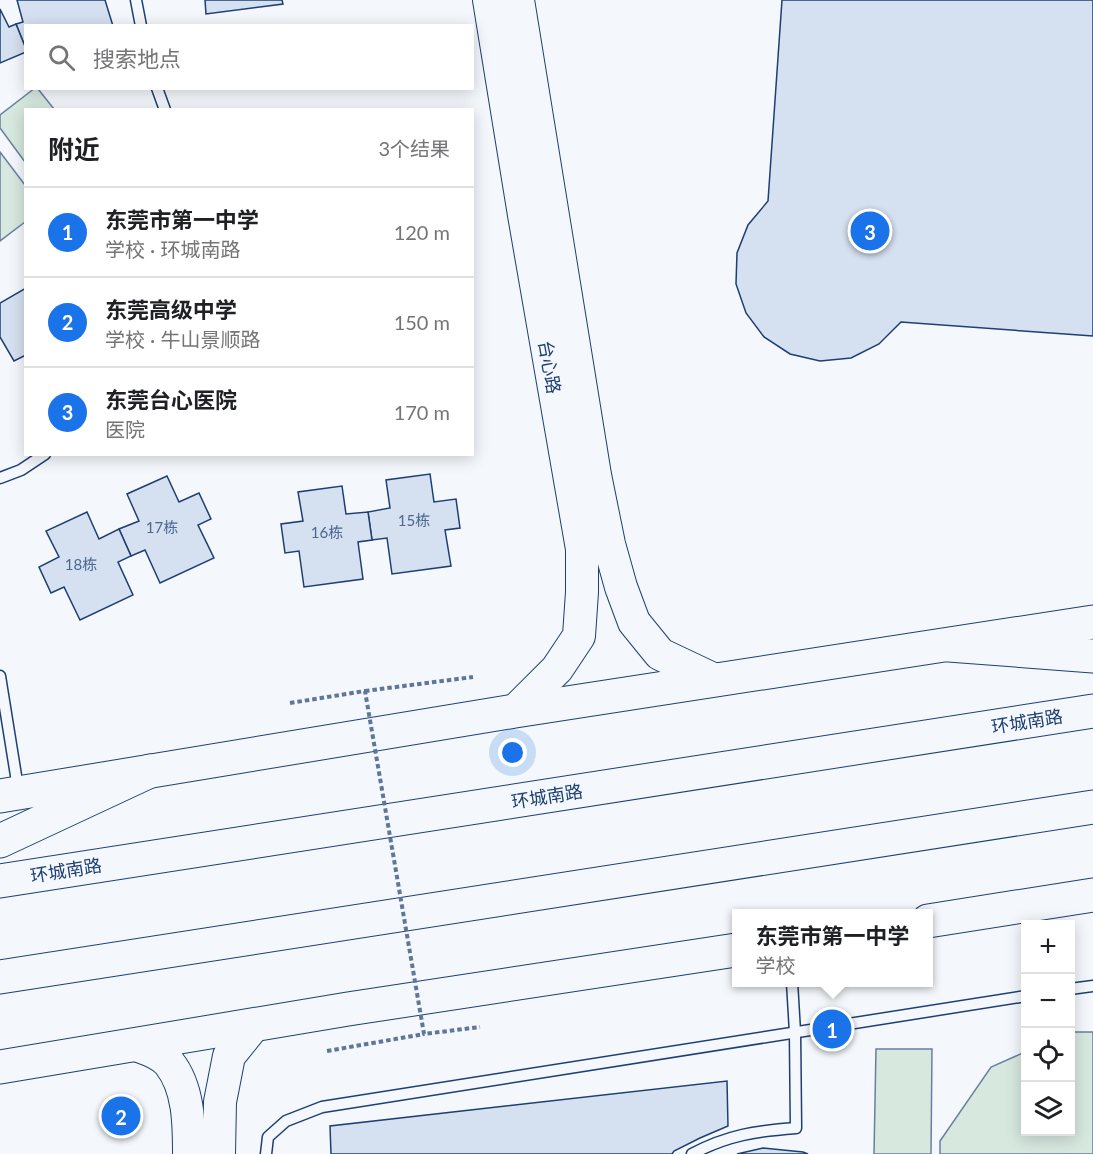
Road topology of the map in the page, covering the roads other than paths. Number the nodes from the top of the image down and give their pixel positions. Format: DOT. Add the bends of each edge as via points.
graph roads {
  1 [pos="136,0"];
  2 [pos="489,0"];
  3 [pos="518,0"];
  4 [pos="141,24"];
  5 [pos="158,90"];
  6 [pos="164,108"];
  7 [pos="42,456"];
  8 [pos="0,478"];
  9 [pos="1093,622"];
  10 [pos="949,645"];
  11 [pos="1093,656"];
  12 [pos="0,676"];
  13 [pos="715,680"];
  14 [pos="514,711"];
  15 [pos="1093,711"];
  16 [pos="150,771"];
  17 [pos="9,794"];
  18 [pos="1086,810"];
  19 [pos="0,841"];
  20 [pos="0,881"];
  21 [pos="1093,895"];
  22 [pos="933,920"];
  23 [pos="732,951"];
  24 [pos="0,977"];
  25 [pos="1093,986"];
  26 [pos="792,987"];
  27 [pos="1075,988"];
  28 [pos="1021,997"];
  29 [pos="254,1025"];
  30 [pos="795,1032"];
  31 [pos="136,1045"];
  32 [pos="0,1068"];
  33 [pos="189,1154"];
  34 [pos="219,1154"];
  35 [pos="266,1154"];
  36 [pos="692,1154"];
  1 -- 4 [label="lane"];
  2 -- 14 [label="main road, 台心路" via="582,549 579,636 557,669"];
  3 -- 13 [label="main road, 台心路" via="595,475 621,587 634,622 660,654"];
  5 -- 6 [label="lane"];
  7 -- 8 [label="lane"];
  9 -- 10 [label="main road"];
  10 -- 11 [label="main road"];
  10 -- 13 [label="main road"];
  12 -- 17 [label="lane"];
  13 -- 14 [label="main road"];
  14 -- 16 [label="main road"];
  15 -- 20 [label="main road, 环城南路"];
  16 -- 17 [label="main road"];
  16 -- 19 [label="main road"];
  18 -- 24 [label="main road"];
  21 -- 22 [label="main road"];
  23 -- 29 [label="main road"];
  25 -- 27 [label="lane"];
  26 -- 30 [label="lane"];
  28 -- 30 [label="lane"];
  29 -- 31 [label="main road"];
  29 -- 34 [label="main road" via="229,1056 220,1102"];
  30 -- 35 [label="lane" via="322,1107 286,1121 268,1137"];
  30 -- 36 [label="lane" via="796,1128 737,1135"];
  31 -- 32 [label="main road"];
  31 -- 33 [label="main road" via="157,1053 169,1063 182,1087"];
}
